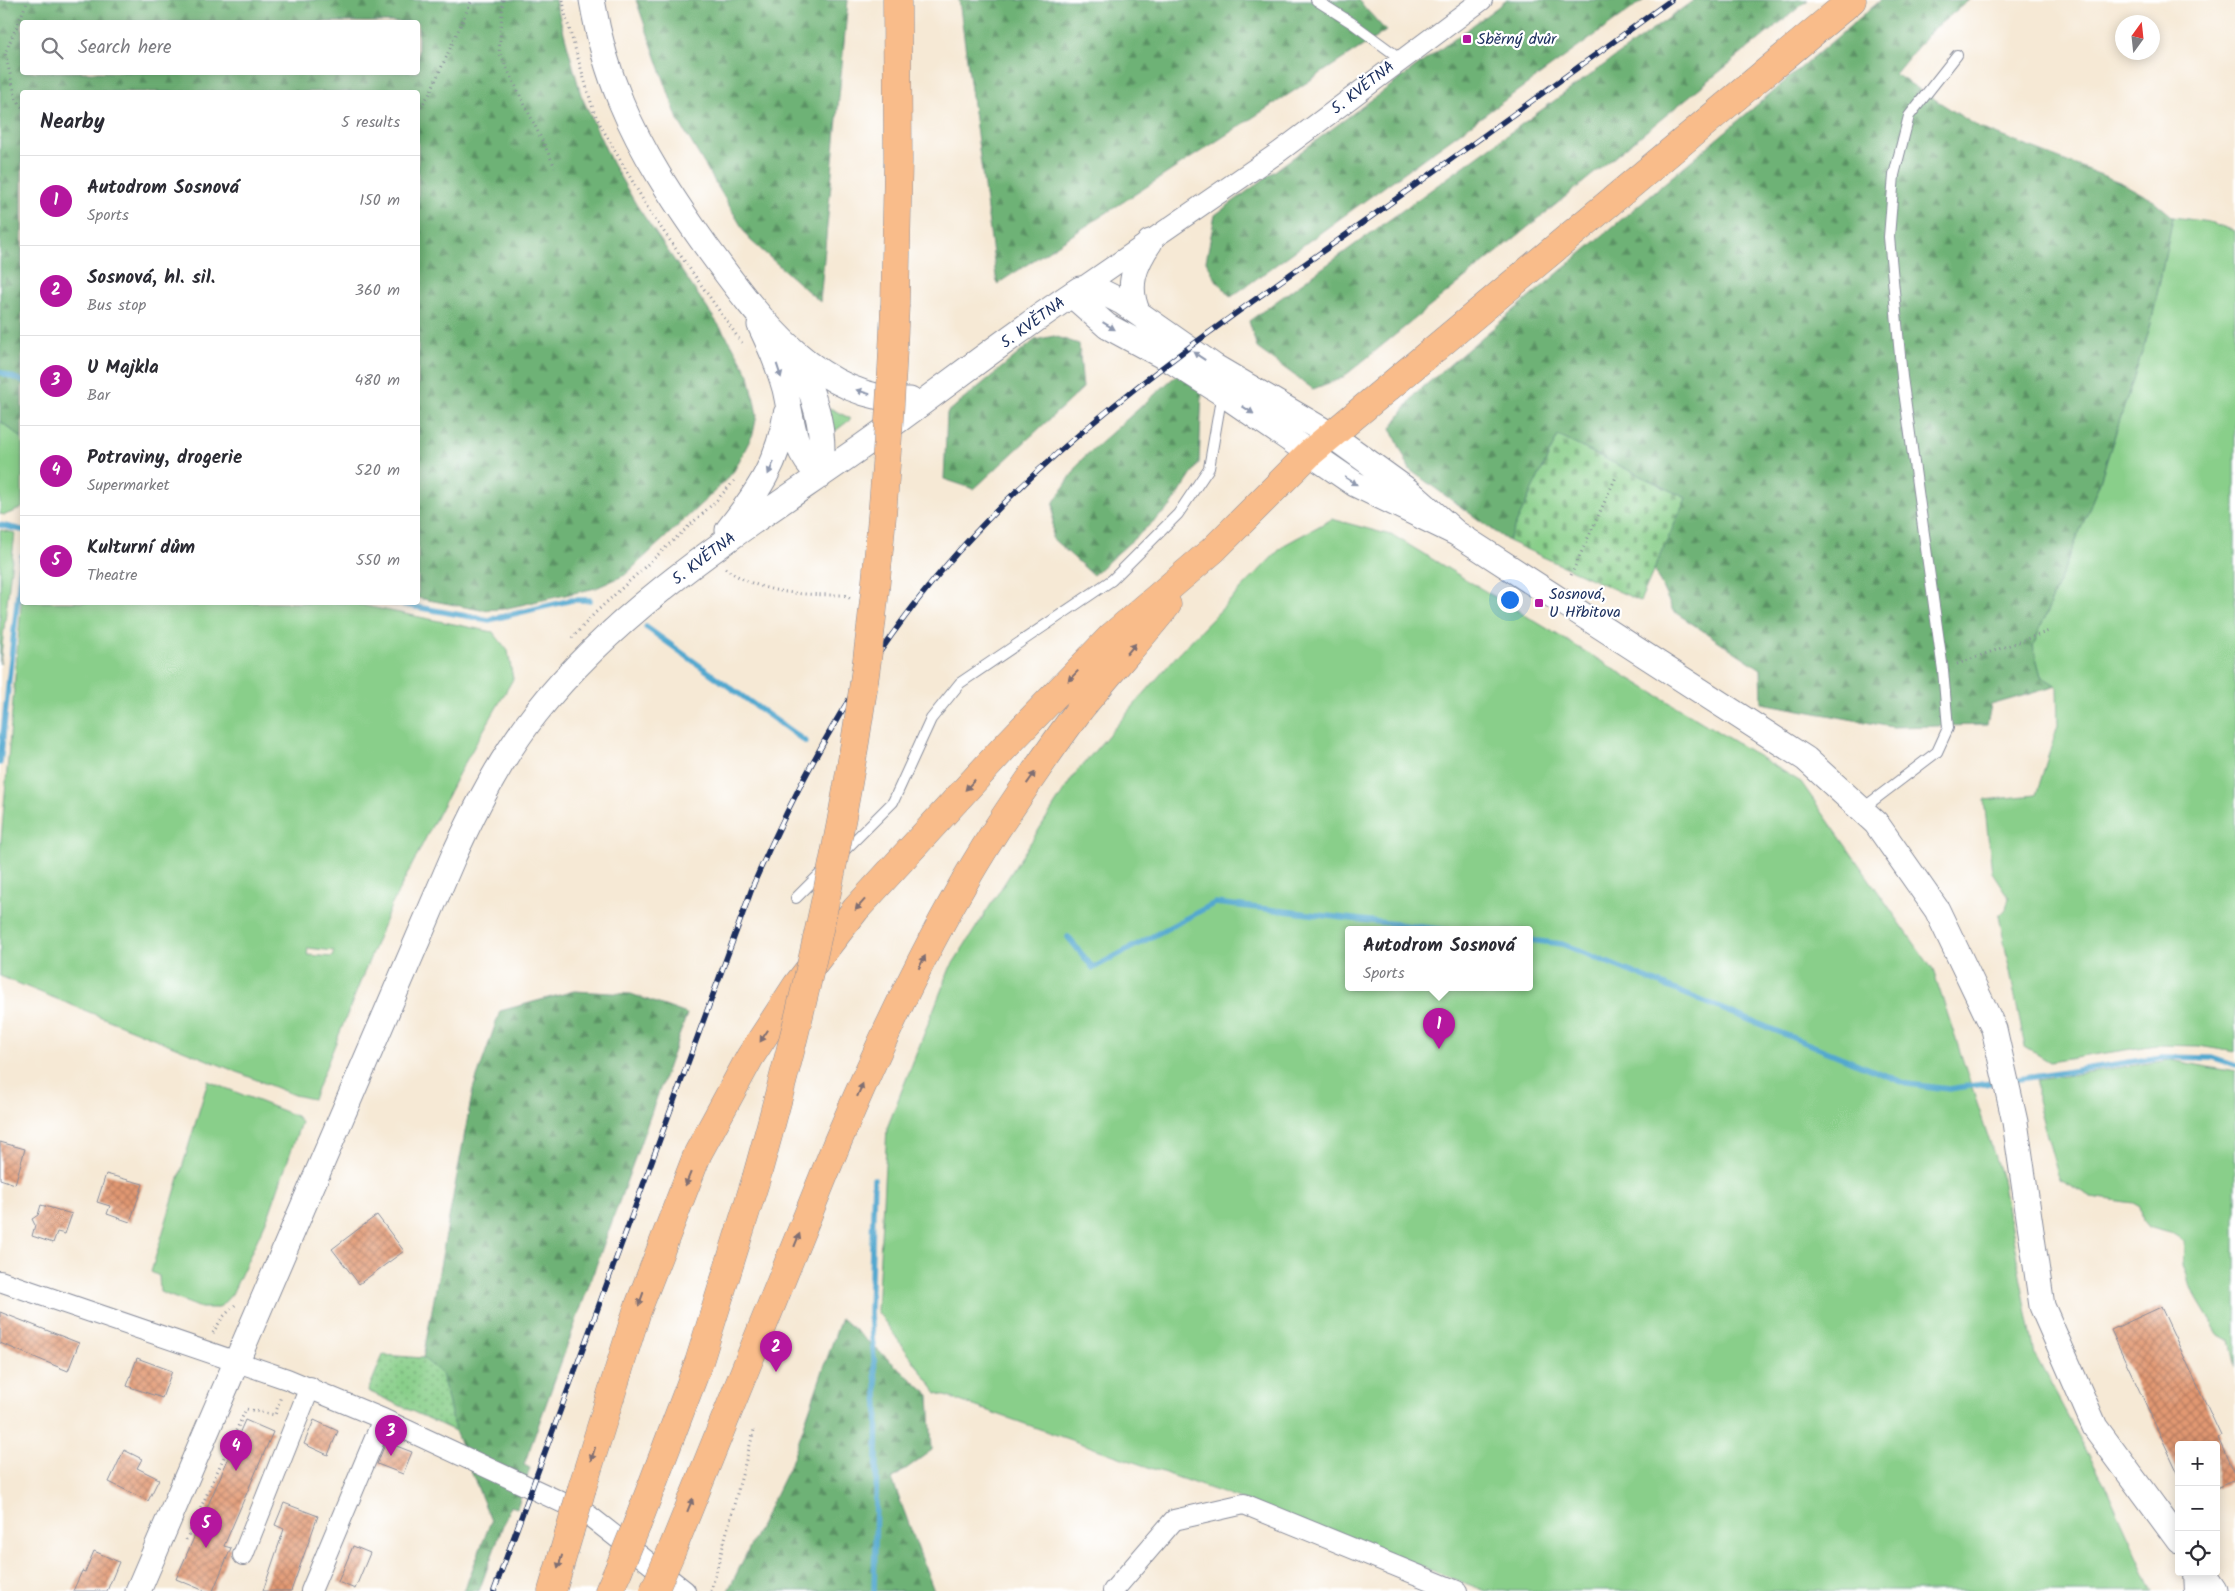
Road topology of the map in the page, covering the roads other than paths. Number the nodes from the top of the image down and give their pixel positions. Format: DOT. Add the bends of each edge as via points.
graph roads {
  1 [pos="592,0"];
  2 [pos="897,0"];
  3 [pos="1316,0"];
  4 [pos="1482,0"];
  5 [pos="1852,0"];
  6 [pos="1957,55"];
  7 [pos="1401,59"];
  8 [pos="1150,242"];
  9 [pos="1076,292"];
  10 [pos="753,310"];
  11 [pos="1138,313"];
  12 [pos="785,342"];
  13 [pos="1222,393"];
  14 [pos="929,399"];
  15 [pos="788,404"];
  16 [pos="1331,435"];
  17 [pos="1310,454"];
  18 [pos="820,476"];
  19 [pos="1456,533"];
  20 [pos="1213,550"];
  21 [pos="708,555"];
  22 [pos="1861,809"];
  23 [pos="796,898"];
  24 [pos="0,1281"];
  25 [pos="238,1362"];
  26 [pos="310,1387"];
  27 [pos="383,1420"];
  28 [pos="2175,1536"];
  29 [pos="244,1555"];
  30 [pos="2194,1576"];
  31 [pos="2205,1576"];
  32 [pos="612,1584"];
  33 [pos="138,1591"];
  34 [pos="311,1591"];
  35 [pos="552,1591"];
  36 [pos="654,1591"];
  37 [pos="685,1591"];
  38 [pos="1113,1591"];
  39 [pos="1457,1591"];
  40 [pos="2195,1591"];
  41 [pos="2215,1591"];
  1 -- 10 [label="street" via="610,75 636,135 689,222"];
  2 -- 32 [label="main road, bridge" via="898,161 888,448 866,662 831,874 790,1058 756,1179 699,1362"];
  3 -- 7 [label="lane"];
  4 -- 7 [label="street, 5. KVĚTNA"];
  5 -- 16 [label="main road"];
  6 -- 22 [label="lane" via="1909,116 1894,175 1889,237 1902,377 1943,670 1948,728 1937,752"];
  7 -- 8 [label="street, 5. KVĚTNA" via="1279,152"];
  8 -- 9 [label="street, 5. KVĚTNA"];
  8 -- 11 [label="street" via="1138,262 1132,283 1132,301"];
  9 -- 11 [label="street" via="1102,292"];
  9 -- 13 [label="street, one-way" via="1107,326"];
  9 -- 14 [label="street, 5. KVĚTNA"];
  10 -- 12 [label="street"];
  10 -- 15 [label="street, one-way" via="774,355"];
  16 -- 11 [label="street, one-way" via="1215,367"];
  14 -- 12 [label="street, one-way" via="906,400 863,393 829,377"];
  12 -- 18 [label="street" via="804,376 819,420 824,450"];
  13 -- 17 [label="street, one-way"];
  13 -- 23 [label="lane" via="1209,468 1178,514 1112,580 960,683 931,719 894,802"];
  14 -- 18 [label="street, 5. KVĚTNA"];
  15 -- 18 [label="street" via="797,447"];
  15 -- 21 [label="street, one-way" via="779,447 767,478"];
  16 -- 17 [label="main road"];
  16 -- 19 [label="street" via="1411,493"];
  17 -- 19 [label="street, one-way" via="1355,484"];
  17 -- 20 [label="main road"];
  18 -- 21 [label="street, 5. KVĚTNA"];
  19 -- 22 [label="street" via="1806,759"];
  20 -- 35 [label="main road, one-way, bridge" via="1111,637 856,909 797,985 750,1057 698,1153 637,1311"];
  36 -- 20 [label="main road, one-way, bridge" via="865,1077 941,925 995,832 1081,709"];
  21 -- 25 [label="street, 5. KVĚTNA" via="622,622 580,646 497,771 470,820"];
  22 -- 28 [label="street" via="1876,823 1936,910 1994,1028 2015,1122 2042,1306 2095,1427"];
  24 -- 25 [label="street"];
  25 -- 26 [label="street"];
  25 -- 33 [label="street, 5. KVĚTNA"];
  26 -- 27 [label="street"];
  26 -- 29 [label="street"];
  27 -- 34 [label="street"];
  27 -- 37 [label="street" via="587,1514"];
  30 -- 40 [label="street"];
  31 -- 41 [label="street"];
  38 -- 39 [label="street" via="1174,1520 1244,1504"];
}
